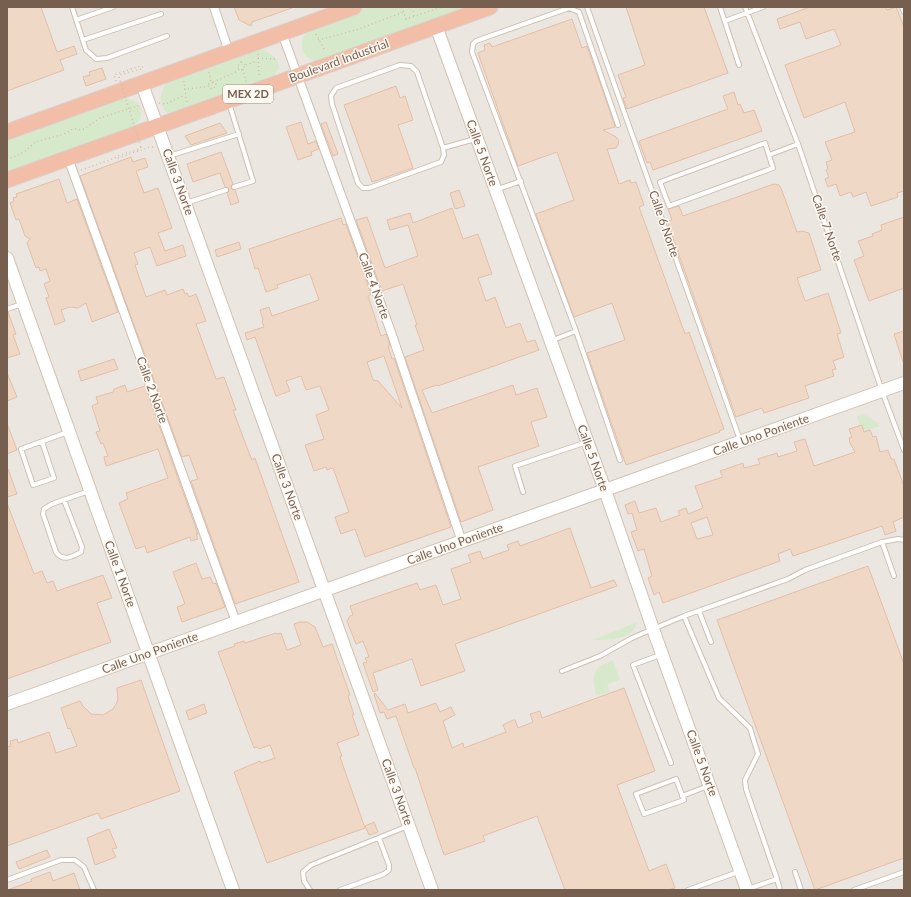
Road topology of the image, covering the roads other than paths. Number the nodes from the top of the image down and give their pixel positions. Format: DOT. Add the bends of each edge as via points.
graph roads {
  1 [pos="72,7"];
  2 [pos="113,7"];
  3 [pos="214,7"];
  4 [pos="354,7"];
  5 [pos="490,7"];
  6 [pos="587,7"];
  7 [pos="720,7"];
  8 [pos="745,7"];
  9 [pos="763,7"];
  10 [pos="902,7"];
  11 [pos="747,12"];
  12 [pos="904,12"];
  13 [pos="161,14"];
  14 [pos="76,20"];
  15 [pos="725,20"];
  16 [pos="436,26"];
  17 [pos="282,33"];
  18 [pos="167,36"];
  19 [pos="83,40"];
  20 [pos="229,52"];
  21 [pos="739,65"];
  22 [pos="297,76"];
  23 [pos="142,84"];
  24 [pos="229,101"];
  25 [pos="618,125"];
  26 [pos="158,126"];
  27 [pos="7,132"];
  28 [pos="238,134"];
  29 [pos="477,138"];
  30 [pos="798,144"];
  31 [pos="443,148"];
  32 [pos="769,155"];
  33 [pos="169,156"];
  34 [pos="68,158"];
  35 [pos="7,180"];
  36 [pos="521,181"];
  37 [pos="234,187"];
  38 [pos="226,190"];
  39 [pos="496,190"];
  40 [pos="186,203"];
  41 [pos="7,258"];
  42 [pos="22,304"];
  43 [pos="7,309"];
  44 [pos="576,331"];
  45 [pos="551,341"];
  46 [pos="904,384"];
  47 [pos="882,391"];
  48 [pos="69,432"];
  49 [pos="42,442"];
  50 [pos="587,442"];
  51 [pos="741,442"];
  52 [pos="904,450"];
  53 [pos="620,460"];
  54 [pos="605,490"];
  55 [pos="90,491"];
  56 [pos="524,492"];
  57 [pos="64,500"];
  58 [pos="904,540"];
  59 [pos="462,542"];
  60 [pos="882,542"];
  61 [pos="894,576"];
  62 [pos="325,591"];
  63 [pos="699,611"];
  64 [pos="684,616"];
  65 [pos="236,622"];
  66 [pos="653,629"];
  67 [pos="711,642"];
  68 [pos="148,654"];
  69 [pos="662,654"];
  70 [pos="562,671"];
  71 [pos="7,704"];
  72 [pos="672,763"];
  73 [pos="710,785"];
  74 [pos="682,796"];
  75 [pos="409,825"];
  76 [pos="378,838"];
  77 [pos="740,871"];
  78 [pos="795,872"];
  79 [pos="904,872"];
  80 [pos="777,879"];
  81 [pos="7,880"];
  82 [pos="94,890"];
  83 [pos="233,890"];
  84 [pos="310,890"];
  85 [pos="340,890"];
  86 [pos="432,890"];
  87 [pos="688,890"];
  88 [pos="747,890"];
  89 [pos="780,890"];
  90 [pos="801,890"];
  91 [pos="854,890"];
  1 -- 14 [label="lane"];
  2 -- 14 [label="lane"];
  3 -- 20 [label="street"];
  4 -- 17 [label="highway"];
  5 -- 16 [label="highway, Boulevard Industrial / MEX 2D"];
  6 -- 51 [label="lane, Calle 6 Norte"];
  7 -- 15 [label="lane"];
  8 -- 11 [label="lane, Calle 7 Norte"];
  9 -- 11 [label="lane"];
  10 -- 12 [label="lane"];
  11 -- 15 [label="lane"];
  11 -- 30 [label="lane, Calle 7 Norte"];
  13 -- 19 [label="lane"];
  14 -- 19 [label="lane"];
  15 -- 21 [label="lane"];
  16 -- 22 [label="highway, Boulevard Industrial / MEX 2D"];
  16 -- 29 [label="street, Calle 5 Norte"];
  17 -- 20 [label="highway"];
  17 -- 22 [label="street, Calle 4 Norte"];
  18 -- 19 [label="lane" via="107,58 96,59 86,50"];
  20 -- 23 [label="highway"];
  22 -- 24 [label="highway, Boulevard Industrial / MEX 2D"];
  22 -- 59 [label="street, Calle 4 Norte" via="391,332"];
  23 -- 26 [label="street, Calle 3 Norte"];
  23 -- 27 [label="highway"];
  24 -- 26 [label="highway, Boulevard Industrial / MEX 2D"];
  24 -- 28 [label="lane"];
  25 -- 36 [label="lane" via="579,12 569,8 476,41 472,52"];
  26 -- 33 [label="street, Calle 3 Norte"];
  26 -- 34 [label="highway, Boulevard Industrial / MEX 2D"];
  28 -- 33 [label="lane"];
  28 -- 37 [label="lane" via="253,181"];
  29 -- 31 [label="lane"];
  29 -- 39 [label="street, Calle 5 Norte"];
  30 -- 32 [label="lane"];
  30 -- 47 [label="lane, Calle 7 Norte"];
  31 -- 31 [label="lane" via="441,162 363,188 358,182 331,96 336,88 400,65 411,66 417,72"];
  32 -- 32 [label="lane" via="765,143 660,182 669,206 773,168"];
  33 -- 40 [label="street, Calle 3 Norte"];
  34 -- 35 [label="highway, Boulevard Industrial / MEX 2D"];
  34 -- 65 [label="street, Calle 2 Norte"];
  36 -- 39 [label="lane"];
  36 -- 44 [label="lane"];
  38 -- 40 [label="lane"];
  39 -- 45 [label="street, Calle 5 Norte"];
  40 -- 62 [label="street, Calle 3 Norte"];
  41 -- 42 [label="street, Calle 1 Norte"];
  42 -- 43 [label="lane"];
  42 -- 48 [label="street, Calle 1 Norte"];
  44 -- 45 [label="lane"];
  44 -- 53 [label="lane"];
  45 -- 50 [label="street, Calle 5 Norte"];
  46 -- 47 [label="street, Calle Uno Poniente"];
  47 -- 51 [label="street, Calle Uno Poniente"];
  47 -- 52 [label="lane, Calle 7 Norte"];
  48 -- 49 [label="lane"];
  48 -- 55 [label="street, Calle 1 Norte"];
  49 -- 49 [label="lane" via="21,449 33,485 54,478"];
  50 -- 54 [label="street, Calle 5 Norte"];
  50 -- 56 [label="lane" via="516,466"];
  51 -- 54 [label="street, Calle Uno Poniente"];
  54 -- 59 [label="street, Calle Uno Poniente"];
  54 -- 66 [label="street, Calle 5 Norte"];
  55 -- 57 [label="lane"];
  55 -- 68 [label="street, Calle 1 Norte"];
  57 -- 57 [label="lane" via="44,509 43,514 56,552 65,559 81,552 82,547"];
  58 -- 60 [label="lane"];
  59 -- 62 [label="street, Calle Uno Poniente"];
  60 -- 61 [label="lane"];
  60 -- 63 [label="lane"];
  62 -- 65 [label="street, Calle Uno Poniente"];
  62 -- 75 [label="street, Calle 3 Norte"];
  63 -- 64 [label="lane"];
  63 -- 67 [label="lane"];
  64 -- 66 [label="lane"];
  64 -- 80 [label="lane" via="719,698 750,728 758,754 746,780 746,788"];
  65 -- 68 [label="street, Calle Uno Poniente"];
  66 -- 69 [label="street, Calle 5 Norte"];
  66 -- 70 [label="lane" via="600,656"];
  68 -- 71 [label="street, Calle Uno Poniente"];
  68 -- 83 [label="street, Calle 1 Norte"];
  69 -- 72 [label="lane" via="633,665"];
  69 -- 73 [label="street, Calle 5 Norte"];
  73 -- 74 [label="lane"];
  73 -- 77 [label="street, Calle 5 Norte"];
  74 -- 74 [label="lane" via="676,779 636,794 644,814 684,800"];
  75 -- 76 [label="lane"];
  75 -- 86 [label="street, Calle 3 Norte"];
  76 -- 84 [label="lane" via="311,865 303,872 304,881"];
  76 -- 85 [label="lane" via="389,870"];
  77 -- 87 [label="lane"];
  77 -- 88 [label="street, Calle 5 Norte"];
  78 -- 90 [label="lane"];
  79 -- 91 [label="lane"];
  80 -- 88 [label="lane"];
  80 -- 89 [label="lane"];
  81 -- 82 [label="lane" via="61,860 75,860 84,868"];
}
